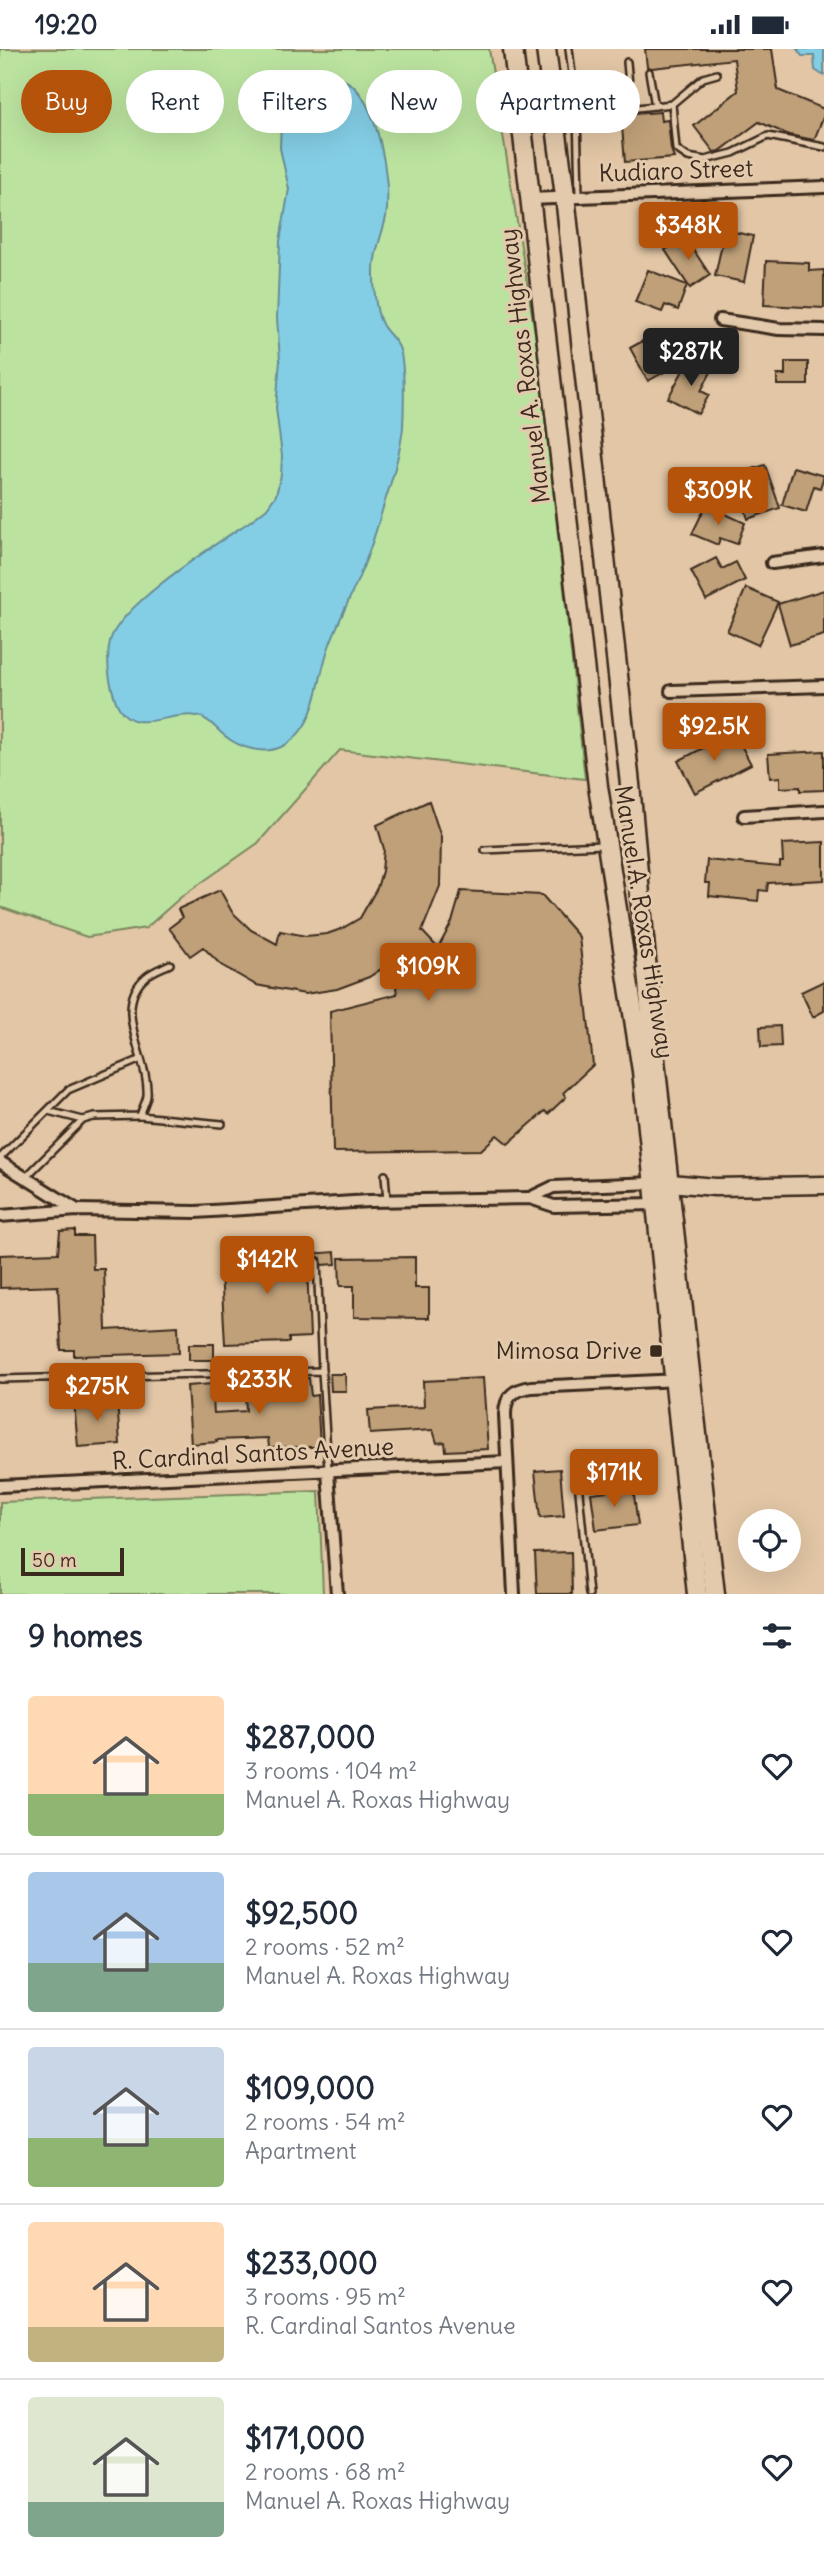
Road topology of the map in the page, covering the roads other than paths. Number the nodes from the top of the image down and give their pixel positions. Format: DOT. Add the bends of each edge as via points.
graph roads {
  1 [pos="513,49"];
  2 [pos="545,49"];
  3 [pos="569,49"];
  4 [pos="626,62"];
  5 [pos="515,70"];
  6 [pos="547,70"];
  7 [pos="572,70"];
  8 [pos="627,70"];
  9 [pos="649,72"];
  10 [pos="717,74"];
  11 [pos="672,104"];
  12 [pos="655,106"];
  13 [pos="640,107"];
  14 [pos="522,133"];
  15 [pos="557,133"];
  16 [pos="576,133"];
  17 [pos="824,147"];
  18 [pos="824,187"];
  19 [pos="572,195"];
  20 [pos="530,199"];
  21 [pos="720,320"];
  22 [pos="824,330"];
  23 [pos="824,556"];
  24 [pos="772,563"];
  25 [pos="824,686"];
  26 [pos="671,691"];
  27 [pos="824,811"];
  28 [pos="744,816"];
  29 [pos="607,844"];
  30 [pos="485,850"];
  31 [pos="170,964"];
  32 [pos="139,1060"];
  33 [pos="48,1111"];
  34 [pos="140,1116"];
  35 [pos="83,1120"];
  36 [pos="222,1124"];
  37 [pos="0,1160"];
  38 [pos="386,1175"];
  39 [pos="25,1178"];
  40 [pos="662,1182"];
  41 [pos="824,1185"];
  42 [pos="691,1187"];
  43 [pos="530,1198"];
  44 [pos="387,1201"];
  45 [pos="664,1203"];
  46 [pos="77,1210"];
  47 [pos="0,1216"];
  48 [pos="317,1261"];
  49 [pos="322,1371"];
  50 [pos="0,1379"];
  51 [pos="683,1380"];
  52 [pos="576,1461"];
  53 [pos="507,1462"];
  54 [pos="328,1472"];
  55 [pos="0,1486"];
  56 [pos="337,1594"];
  57 [pos="514,1594"];
  58 [pos="589,1594"];
  59 [pos="696,1594"];
  60 [pos="715,1594"];
  1 -- 5 [label="main road, Manuel A. Roxas Highway"];
  2 -- 6 [label="main road, Manuel A. Roxas Highway"];
  3 -- 7 [label="lane"];
  4 -- 8 [label="lane"];
  9 -- 12 [label="lane"];
  10 -- 11 [label="lane" via="703,78"];
  11 -- 12 [label="lane"];
  11 -- 17 [label="lane" via="676,149 688,157 705,160 733,153 768,136"];
  12 -- 13 [label="lane"];
  14 -- 20 [label="main road, Manuel A. Roxas Highway"];
  15 -- 19 [label="main road, Manuel A. Roxas Highway"];
  16 -- 19 [label="lane"];
  18 -- 19 [label="street, Kudiaro Street"];
  19 -- 20 [label="street, Kudiaro Street"];
  19 -- 40 [label="main road, Manuel A. Roxas Highway" via="630,784"];
  20 -- 29 [label="main road, Manuel A. Roxas Highway"];
  21 -- 22 [label="street"];
  23 -- 24 [label="street"];
  25 -- 26 [label="street"];
  27 -- 28 [label="street"];
  29 -- 30 [label="lane"];
  29 -- 40 [label="main road, Manuel A. Roxas Highway"];
  31 -- 32 [label="lane" via="147,975 136,988 133,1030"];
  32 -- 33 [label="lane" via="68,1090"];
  32 -- 34 [label="lane" via="147,1098"];
  33 -- 35 [label="lane"];
  33 -- 37 [label="lane"];
  34 -- 35 [label="lane"];
  34 -- 36 [label="lane"];
  35 -- 39 [label="lane"];
  37 -- 39 [label="street"];
  38 -- 44 [label="lane"];
  39 -- 46 [label="street"];
  40 -- 42 [label="street"];
  40 -- 43 [label="street" via="553,1187"];
  40 -- 45 [label="main road, Manuel A. Roxas Highway"];
  41 -- 42 [label="street"];
  42 -- 45 [label="street"];
  43 -- 44 [label="street"];
  43 -- 45 [label="street" via="554,1206"];
  44 -- 46 [label="street" via="196,1212"];
  45 -- 51 [label="main road, Manuel A. Roxas Highway"];
  46 -- 47 [label="street"];
  48 -- 49 [label="lane"];
  49 -- 50 [label="lane"];
  49 -- 54 [label="lane"];
  51 -- 53 [label="street" via="520,1388 505,1404"];
  51 -- 59 [label="main road, Manuel A. Roxas Highway"];
  51 -- 60 [label="main road, Manuel A. Roxas Highway"];
  52 -- 58 [label="lane"];
  53 -- 54 [label="street, R. Cardinal Santos Avenue"];
  53 -- 57 [label="street"];
  54 -- 55 [label="street, R. Cardinal Santos Avenue"];
  54 -- 56 [label="street"];
}
